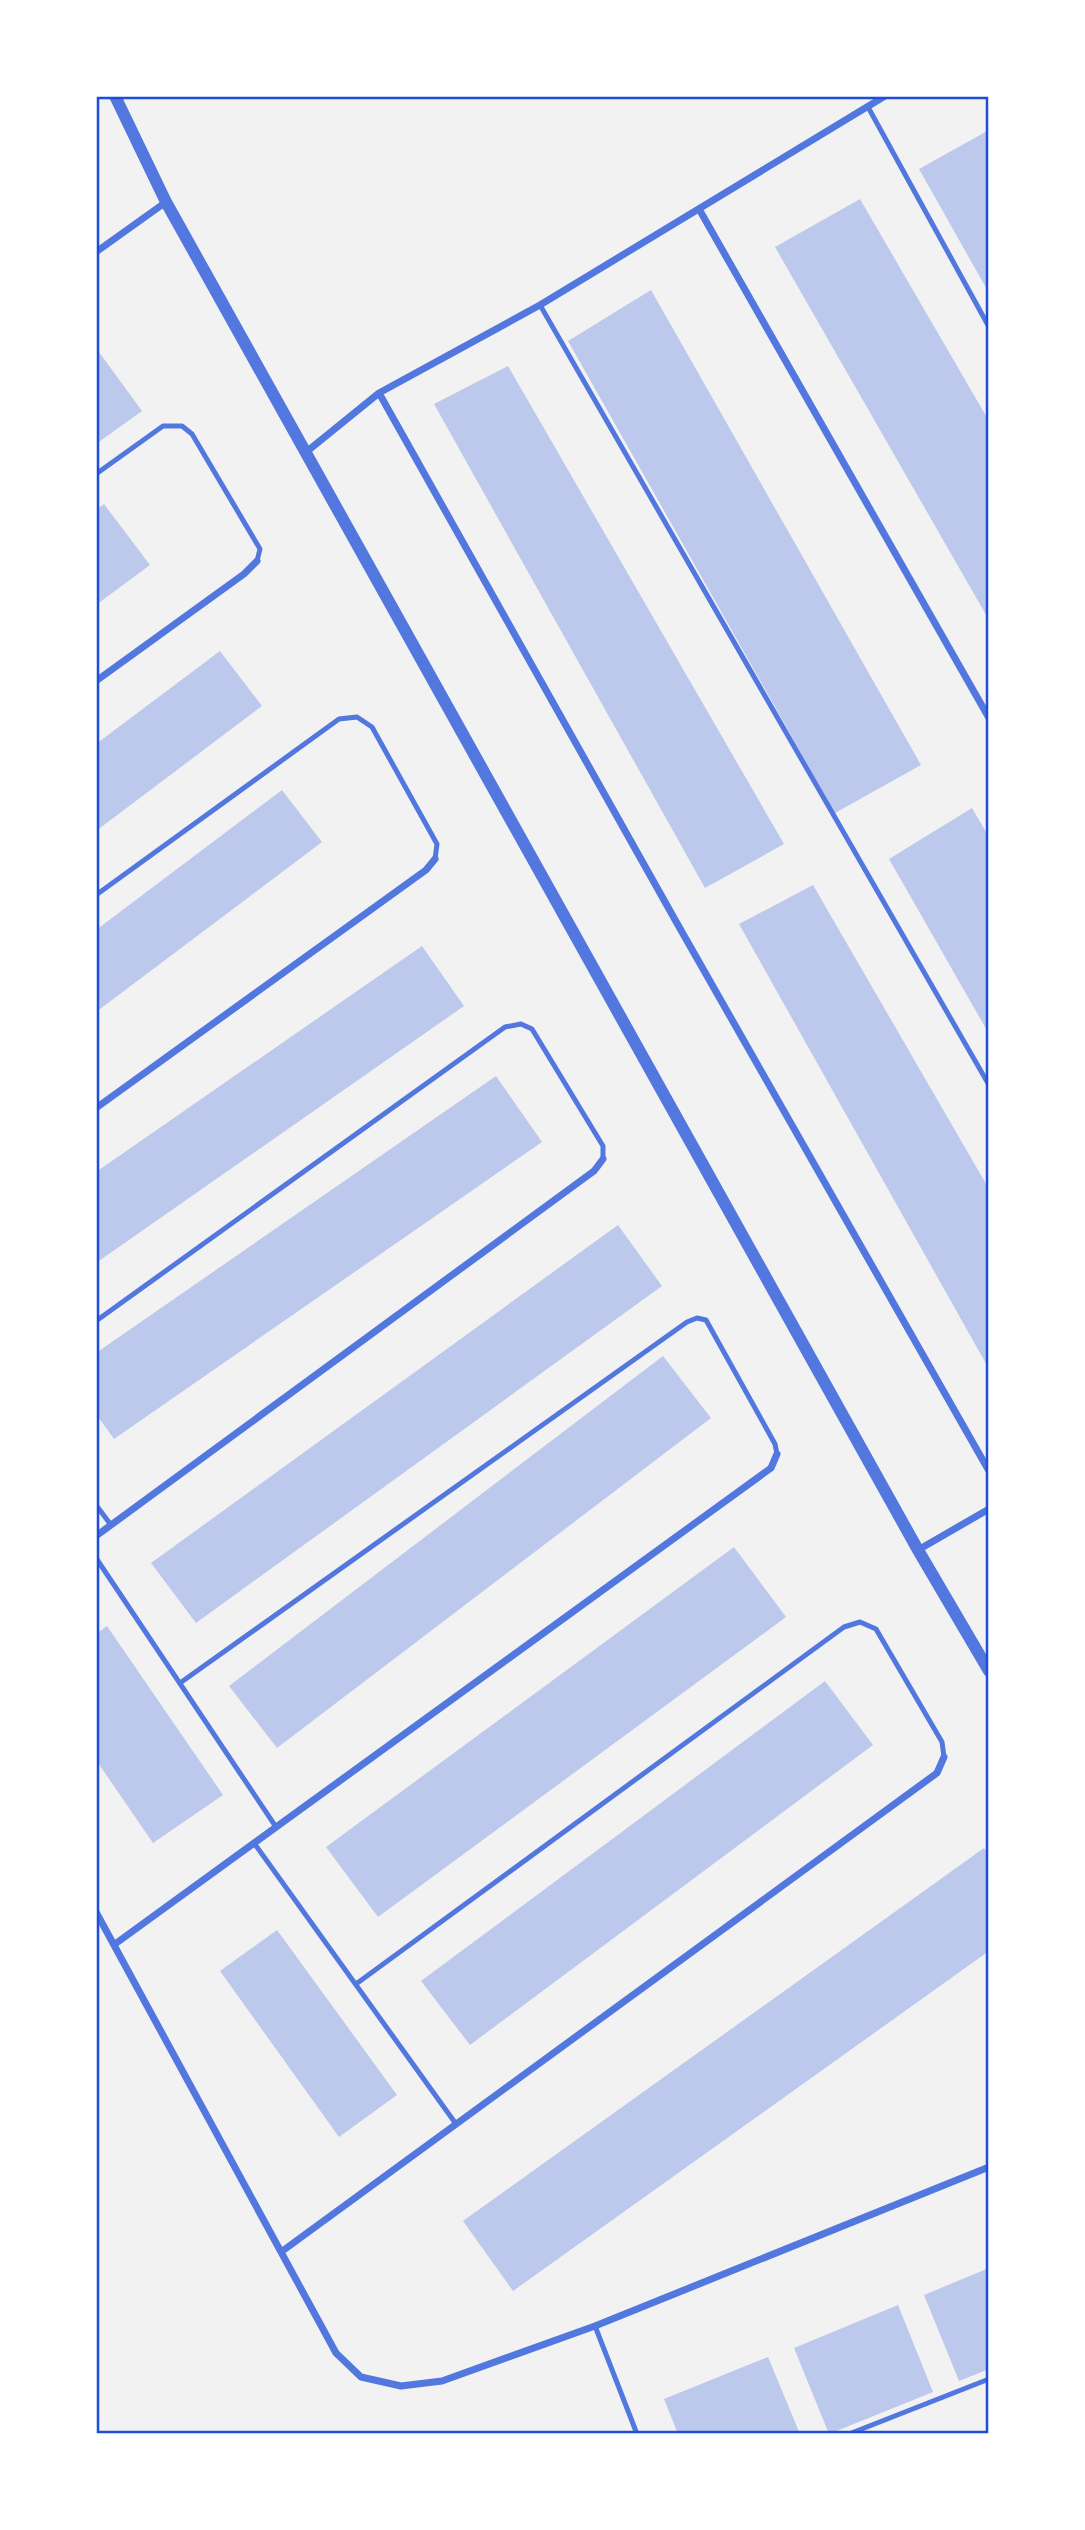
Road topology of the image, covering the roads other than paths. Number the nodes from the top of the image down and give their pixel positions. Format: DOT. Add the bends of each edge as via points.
graph roads {
  1 [pos="115,96"];
  2 [pos="885,96"];
  3 [pos="868,107"];
  4 [pos="166,202"];
  5 [pos="699,209"];
  6 [pos="96,252"];
  7 [pos="540,305"];
  8 [pos="989,327"];
  9 [pos="379,393"];
  10 [pos="305,453"];
  11 [pos="96,474"];
  12 [pos="257,561"];
  13 [pos="96,681"];
  14 [pos="989,718"];
  15 [pos="435,859"];
  16 [pos="96,895"];
  17 [pos="989,1084"];
  18 [pos="96,1108"];
  19 [pos="603,1159"];
  20 [pos="96,1321"];
  21 [pos="777,1454"];
  22 [pos="989,1471"];
  23 [pos="96,1505"];
  24 [pos="989,1509"];
  25 [pos="111,1525"];
  26 [pos="96,1536"];
  27 [pos="918,1550"];
  28 [pos="96,1558"];
  29 [pos="989,1671"];
  30 [pos="180,1683"];
  31 [pos="944,1757"];
  32 [pos="276,1827"];
  33 [pos="254,1843"];
  34 [pos="96,1912"];
  35 [pos="115,1944"];
  36 [pos="356,1984"];
  37 [pos="456,2123"];
  38 [pos="989,2167"];
  39 [pos="281,2252"];
  40 [pos="596,2326"];
  41 [pos="989,2379"];
  42 [pos="636,2434"];
  43 [pos="849,2434"];
  1 -- 4 [label="street"];
  2 -- 3 [label="street"];
  3 -- 5 [label="street"];
  3 -- 8 [label="lane"];
  4 -- 6 [label="street"];
  4 -- 10 [label="street"];
  5 -- 7 [label="street"];
  5 -- 14 [label="street"];
  7 -- 9 [label="street"];
  7 -- 17 [label="lane"];
  9 -- 10 [label="street"];
  9 -- 22 [label="street"];
  10 -- 27 [label="street"];
  11 -- 12 [label="lane" via="163,426 183,426 260,549"];
  12 -- 13 [label="street"];
  15 -- 16 [label="lane" via="437,844 372,727 358,717 339,719"];
  15 -- 18 [label="street" via="426,870"];
  19 -- 20 [label="lane" via="603,1146 532,1029 521,1024 505,1027"];
  19 -- 25 [label="street" via="594,1171"];
  21 -- 30 [label="lane" via="706,1320 697,1318"];
  21 -- 32 [label="street" via="771,1468"];
  23 -- 25 [label="lane"];
  24 -- 27 [label="street"];
  25 -- 26 [label="street"];
  27 -- 29 [label="street"];
  28 -- 30 [label="lane"];
  30 -- 32 [label="lane"];
  31 -- 36 [label="lane" via="942,1742 876,1629 860,1622 844,1627"];
  31 -- 37 [label="street" via="937,1773"];
  32 -- 33 [label="street"];
  33 -- 35 [label="street"];
  33 -- 36 [label="lane"];
  34 -- 35 [label="street"];
  35 -- 39 [label="street"];
  36 -- 37 [label="lane"];
  37 -- 39 [label="street"];
  38 -- 40 [label="street"];
  39 -- 40 [label="street" via="336,2353 360,2376 401,2386 442,2381"];
  40 -- 42 [label="lane"];
  41 -- 43 [label="lane"];
}
